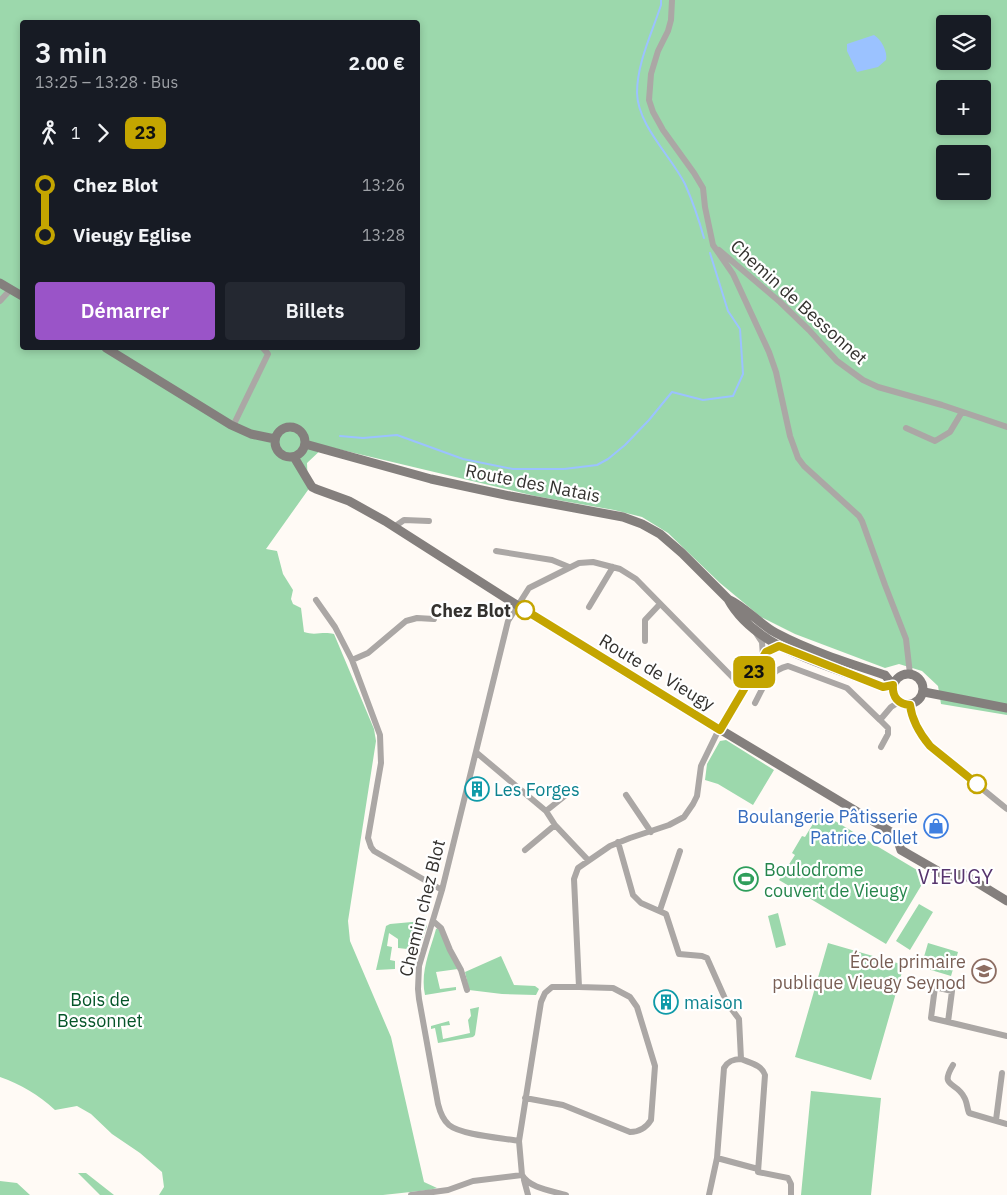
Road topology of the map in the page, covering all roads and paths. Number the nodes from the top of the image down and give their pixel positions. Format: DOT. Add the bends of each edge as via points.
graph roads {
  1 [pos="672,0"];
  2 [pos="713,245"];
  3 [pos="0,283"];
  4 [pos="11,289"];
  5 [pos="20,295"];
  6 [pos="0,301"];
  7 [pos="109,350"];
  8 [pos="265,350"];
  9 [pos="962,412"];
  10 [pos="233,426"];
  11 [pos="1007,427"];
  12 [pos="906,428"];
  13 [pos="275,439"];
  14 [pos="305,444"];
  15 [pos="294,457"];
  16 [pos="428,521"];
  17 [pos="394,527"];
  18 [pos="496,551"];
  19 [pos="569,567"];
  20 [pos="613,567"];
  21 [pos="316,600"];
  22 [pos="728,600"];
  23 [pos="660,604"];
  24 [pos="517,606"];
  25 [pos="589,608"];
  26 [pos="434,619"];
  27 [pos="750,625"];
  28 [pos="644,641"];
  29 [pos="779,646"];
  30 [pos="803,646"];
  31 [pos="763,657"];
  32 [pos="352,660"];
  33 [pos="910,674"];
  34 [pos="893,685"];
  35 [pos="744,689"];
  36 [pos="924,692"];
  37 [pos="899,702"];
  38 [pos="755,703"];
  39 [pos="910,705"];
  40 [pos="1007,708"];
  41 [pos="880,720"];
  42 [pos="720,730"];
  43 [pos="881,747"];
  44 [pos="477,753"];
  45 [pos="576,787"];
  46 [pos="626,795"];
  47 [pos="1007,809"];
  48 [pos="546,811"];
  49 [pos="556,825"];
  50 [pos="651,832"];
  51 [pos="618,842"];
  52 [pos="525,850"];
  53 [pos="680,851"];
  54 [pos="588,860"];
  55 [pos="442,890"];
  56 [pos="1007,901"];
  57 [pos="660,910"];
  58 [pos="433,921"];
  59 [pos="579,987"];
  60 [pos="467,990"];
  61 [pos="948,1022"];
  62 [pos="1007,1036"];
  63 [pos="741,1059"];
  64 [pos="953,1065"];
  65 [pos="1002,1073"];
  66 [pos="525,1098"];
  67 [pos="996,1120"];
  68 [pos="1007,1124"];
  69 [pos="519,1141"];
  70 [pos="716,1158"];
  71 [pos="758,1168"];
  72 [pos="523,1178"];
  73 [pos="411,1195"];
  74 [pos="528,1195"];
  75 [pos="566,1195"];
  76 [pos="709,1195"];
  77 [pos="792,1195"];
  1 -- 2 [label="street" via="668,31 651,74 650,100 663,130 703,188"];
  2 -- 9 [label="street, Chemin de Bessonnet" via="780,302 837,361 864,380"];
  2 -- 33 [label="street" via="733,274 769,352 798,458 862,521 906,639"];
  3 -- 4 [label="street"];
  4 -- 5 [label="street"];
  4 -- 6 [label="street"];
  7 -- 10 [label="street"];
  8 -- 10 [label="street" via="268,354"];
  9 -- 11 [label="street, Chemin de Bessonnet"];
  9 -- 12 [label="street" via="950,432 935,441"];
  10 -- 13 [label="street"];
  13 -- 14 [label="street" via="281,430 292,426 302,433"];
  13 -- 15 [label="street, Route de Vieugy" via="279,453"];
  14 -- 15 [label="street" via="301,453"];
  14 -- 22 [label="street, Route des Natais" via="431,479 623,517 642,524 682,553"];
  15 -- 17 [label="street, Route de Vieugy" via="312,487 349,501"];
  16 -- 17 [label="street" via="404,520"];
  17 -- 24 [label="street, Route de Vieugy"];
  18 -- 19 [label="street" via="552,560"];
  19 -- 20 [label="street" via="588,562"];
  19 -- 24 [label="street, Chemin chez Blot" via="532,586"];
  20 -- 23 [label="street" via="629,573"];
  20 -- 25 [label="street"];
  21 -- 32 [label="street"];
  22 -- 27 [label="street, Route des Natais"];
  22 -- 30 [label="street, Route des Natais" via="737,603 774,632"];
  23 -- 28 [label="street" via="645,620"];
  23 -- 35 [label="street"];
  24 -- 42 [label="street, Route de Vieugy"];
  24 -- 44 [label="street, Chemin chez Blot" via="503,634"];
  26 -- 32 [label="street" via="406,621 372,650"];
  27 -- 29 [label="street, Route des Natais"];
  27 -- 31 [label="street" via="762,642"];
  29 -- 30 [label="street"];
  29 -- 31 [label="street"];
  29 -- 34 [label="street, Route des Natais" via="883,687"];
  30 -- 34 [label="street, Route des Natais" via="884,676"];
  31 -- 35 [label="street"];
  32 -- 55 [label="street" via="380,735 381,762 368,838 370,847"];
  33 -- 34 [label="street" via="900,676"];
  33 -- 36 [label="street" via="922,682"];
  34 -- 37 [label="street"];
  35 -- 42 [label="street"];
  36 -- 39 [label="street" via="919,701"];
  36 -- 40 [label="street"];
  37 -- 39 [label="street"];
  37 -- 41 [label="street"];
  38 -- 41 [label="street" via="771,674 788,666 847,688"];
  39 -- 47 [label="street" via="918,730 930,746"];
  41 -- 43 [label="street" via="888,728"];
  42 -- 50 [label="street" via="701,766 697,796 689,811 678,821"];
  42 -- 56 [label="street, Route de Vieugy" via="896,835 901,850 948,877 963,874"];
  44 -- 48 [label="street"];
  44 -- 55 [label="street, Chemin chez Blot"];
  45 -- 48 [label="street"];
  46 -- 50 [label="street"];
  48 -- 49 [label="street"];
  49 -- 52 [label="street"];
  49 -- 54 [label="street"];
  50 -- 51 [label="street"];
  51 -- 54 [label="street"];
  51 -- 57 [label="street" via="633,895 641,903"];
  53 -- 57 [label="street"];
  54 -- 59 [label="street" via="578,868 574,879"];
  55 -- 58 [label="street, Chemin chez Blot"];
  57 -- 63 [label="street" via="667,917 679,954 702,956 708,961 727,1003 739,1019"];
  58 -- 60 [label="street" via="441,928 462,970"];
  58 -- 69 [label="street, Chemin chez Blot" via="419,966 418,988 440,1110 449,1125 461,1131"];
  59 -- 66 [label="street" via="552,987 542,997"];
  59 -- 66 [label="street" via="613,988 630,997 637,1007 655,1066 651,1120 640,1130 630,1132 563,1105"];
  61 -- 61 [label="street" via="952,991 935,987 931,1018"];
  61 -- 62 [label="street"];
  63 -- 70 [label="street" via="734,1059 724,1068"];
  63 -- 71 [label="street" via="764,1072"];
  64 -- 67 [label="street" via="947,1075 948,1080 964,1096 969,1113"];
  65 -- 67 [label="street"];
  66 -- 69 [label="street"];
  67 -- 68 [label="street"];
  69 -- 72 [label="street"];
  70 -- 71 [label="street"];
  70 -- 76 [label="street"];
  71 -- 77 [label="street" via="758,1172 788,1178"];
  72 -- 73 [label="street" via="474,1181 448,1190"];
  72 -- 74 [label="street"];
  72 -- 75 [label="street"];
}
